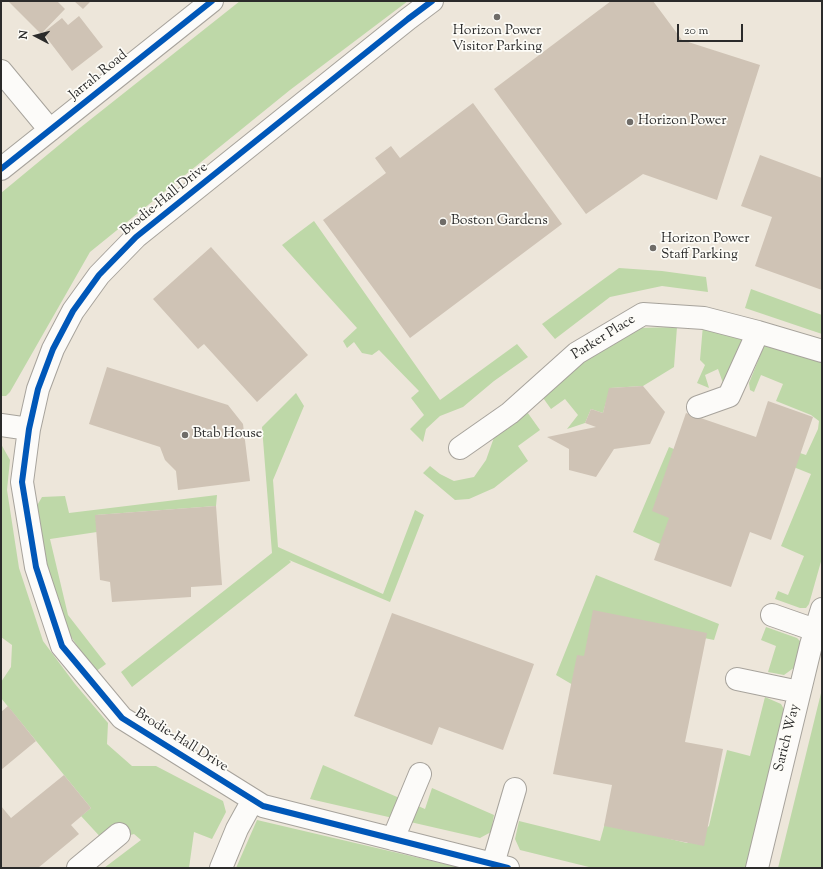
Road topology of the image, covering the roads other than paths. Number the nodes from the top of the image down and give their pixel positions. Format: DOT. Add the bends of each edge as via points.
graph roads {
  1 [pos="212,1"];
  2 [pos="432,1"];
  3 [pos="1,71"];
  4 [pos="50,130"];
  5 [pos="1,169"];
  6 [pos="758,332"];
  7 [pos="822,351"];
  8 [pos="698,407"];
  9 [pos="1,425"];
  10 [pos="28,429"];
  11 [pos="460,448"];
  12 [pos="822,609"];
  13 [pos="772,615"];
  14 [pos="815,630"];
  15 [pos="737,679"];
  16 [pos="799,692"];
  17 [pos="420,774"];
  18 [pos="515,789"];
  19 [pos="253,800"];
  20 [pos="119,834"];
  21 [pos="393,839"];
  22 [pos="501,866"];
  23 [pos="78,868"];
  24 [pos="221,868"];
  25 [pos="757,868"];
  1 -- 4 [label="street, Jarrah Road"];
  2 -- 10 [label="street, Brodie-Hall Drive" via="136,237 99,274 73,311 53,349 38,389"];
  3 -- 4 [label="street"];
  4 -- 5 [label="street, Jarrah Road"];
  6 -- 7 [label="street, Parker Place"];
  6 -- 8 [label="street" via="729,396"];
  6 -- 11 [label="street, Parker Place" via="704,318 643,314 577,353 510,413"];
  9 -- 10 [label="street"];
  10 -- 19 [label="street, Brodie-Hall Drive" via="22,482 36,567 62,646 122,718"];
  12 -- 14 [label="street, Sarich Way"];
  13 -- 14 [label="street"];
  14 -- 16 [label="street, Sarich Way"];
  15 -- 16 [label="street"];
  16 -- 25 [label="street, Sarich Way"];
  17 -- 21 [label="street"];
  18 -- 22 [label="street"];
  19 -- 21 [label="street, Brodie-Hall Drive" via="262,806"];
  19 -- 24 [label="street"];
  20 -- 23 [label="street"];
  21 -- 22 [label="street, Brodie-Hall Drive"];
}
